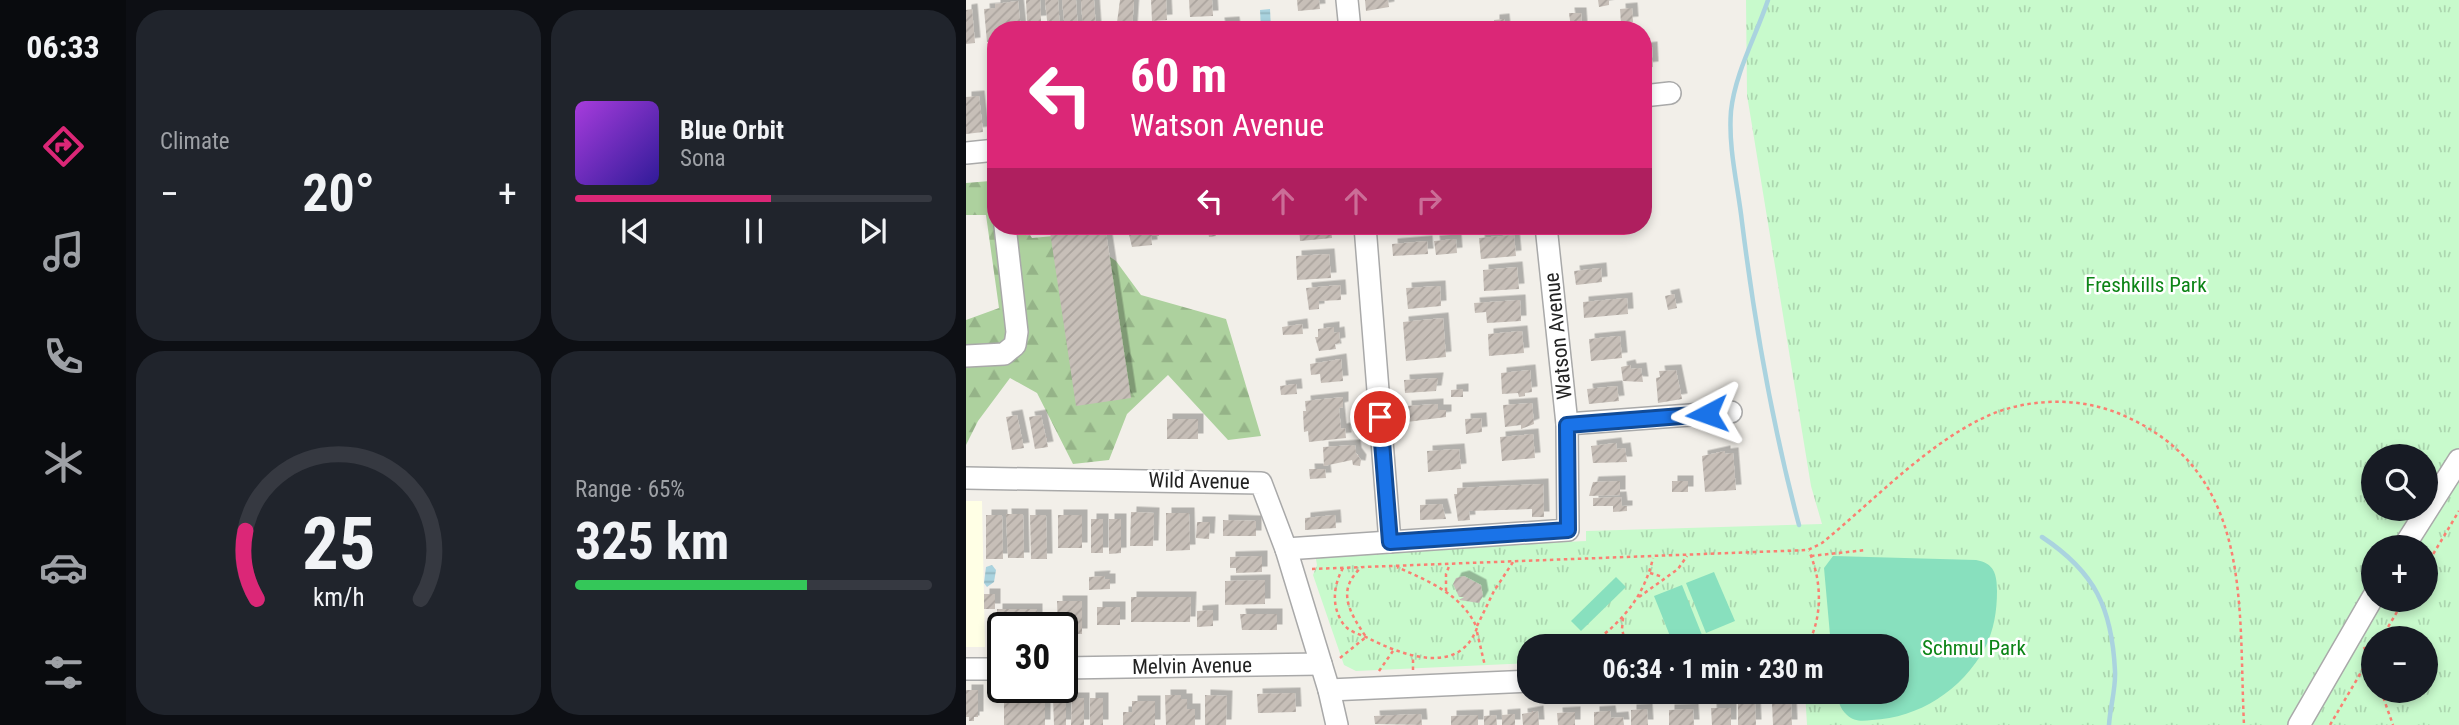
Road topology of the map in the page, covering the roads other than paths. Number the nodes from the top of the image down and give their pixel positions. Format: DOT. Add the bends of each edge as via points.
graph roads {
  1 [pos="1347,0"];
  2 [pos="1349,21"];
  3 [pos="1670,93"];
  4 [pos="1652,95"];
  5 [pos="987,151"];
  6 [pos="966,153"];
  7 [pos="1006,235"];
  8 [pos="1366,235"];
  9 [pos="1547,235"];
  10 [pos="966,356"];
  11 [pos="1731,412"];
  12 [pos="1567,425"];
  13 [pos="2459,460"];
  14 [pos="966,478"];
  15 [pos="2411,535"];
  16 [pos="1390,542"];
  17 [pos="1286,550"];
  18 [pos="2364,612"];
  19 [pos="1329,663"];
  20 [pos="987,668"];
  21 [pos="1078,668"];
  22 [pos="966,669"];
  23 [pos="1517,682"];
  24 [pos="1329,690"];
  25 [pos="1336,725"];
  26 [pos="2299,725"];
  1 -- 2 [label="street"];
  3 -- 4 [label="street"];
  5 -- 6 [label="street"];
  7 -- 10 [label="street" via="1015,345 1004,354"];
  8 -- 16 [label="street"];
  9 -- 12 [label="street, Watson Avenue"];
  11 -- 12 [label="street"];
  12 -- 16 [label="street, Watson Avenue" via="1566,540"];
  13 -- 15 [label="street"];
  14 -- 17 [label="street, Wild Avenue" via="1257,481 1266,491"];
  16 -- 17 [label="street"];
  17 -- 19 [label="street, Wild Avenue"];
  18 -- 26 [label="street"];
  19 -- 21 [label="street, Melvin Avenue"];
  19 -- 24 [label="street, Wild Avenue"];
  20 -- 22 [label="street"];
  23 -- 24 [label="street"];
  24 -- 25 [label="street, Wild Avenue"];
}
